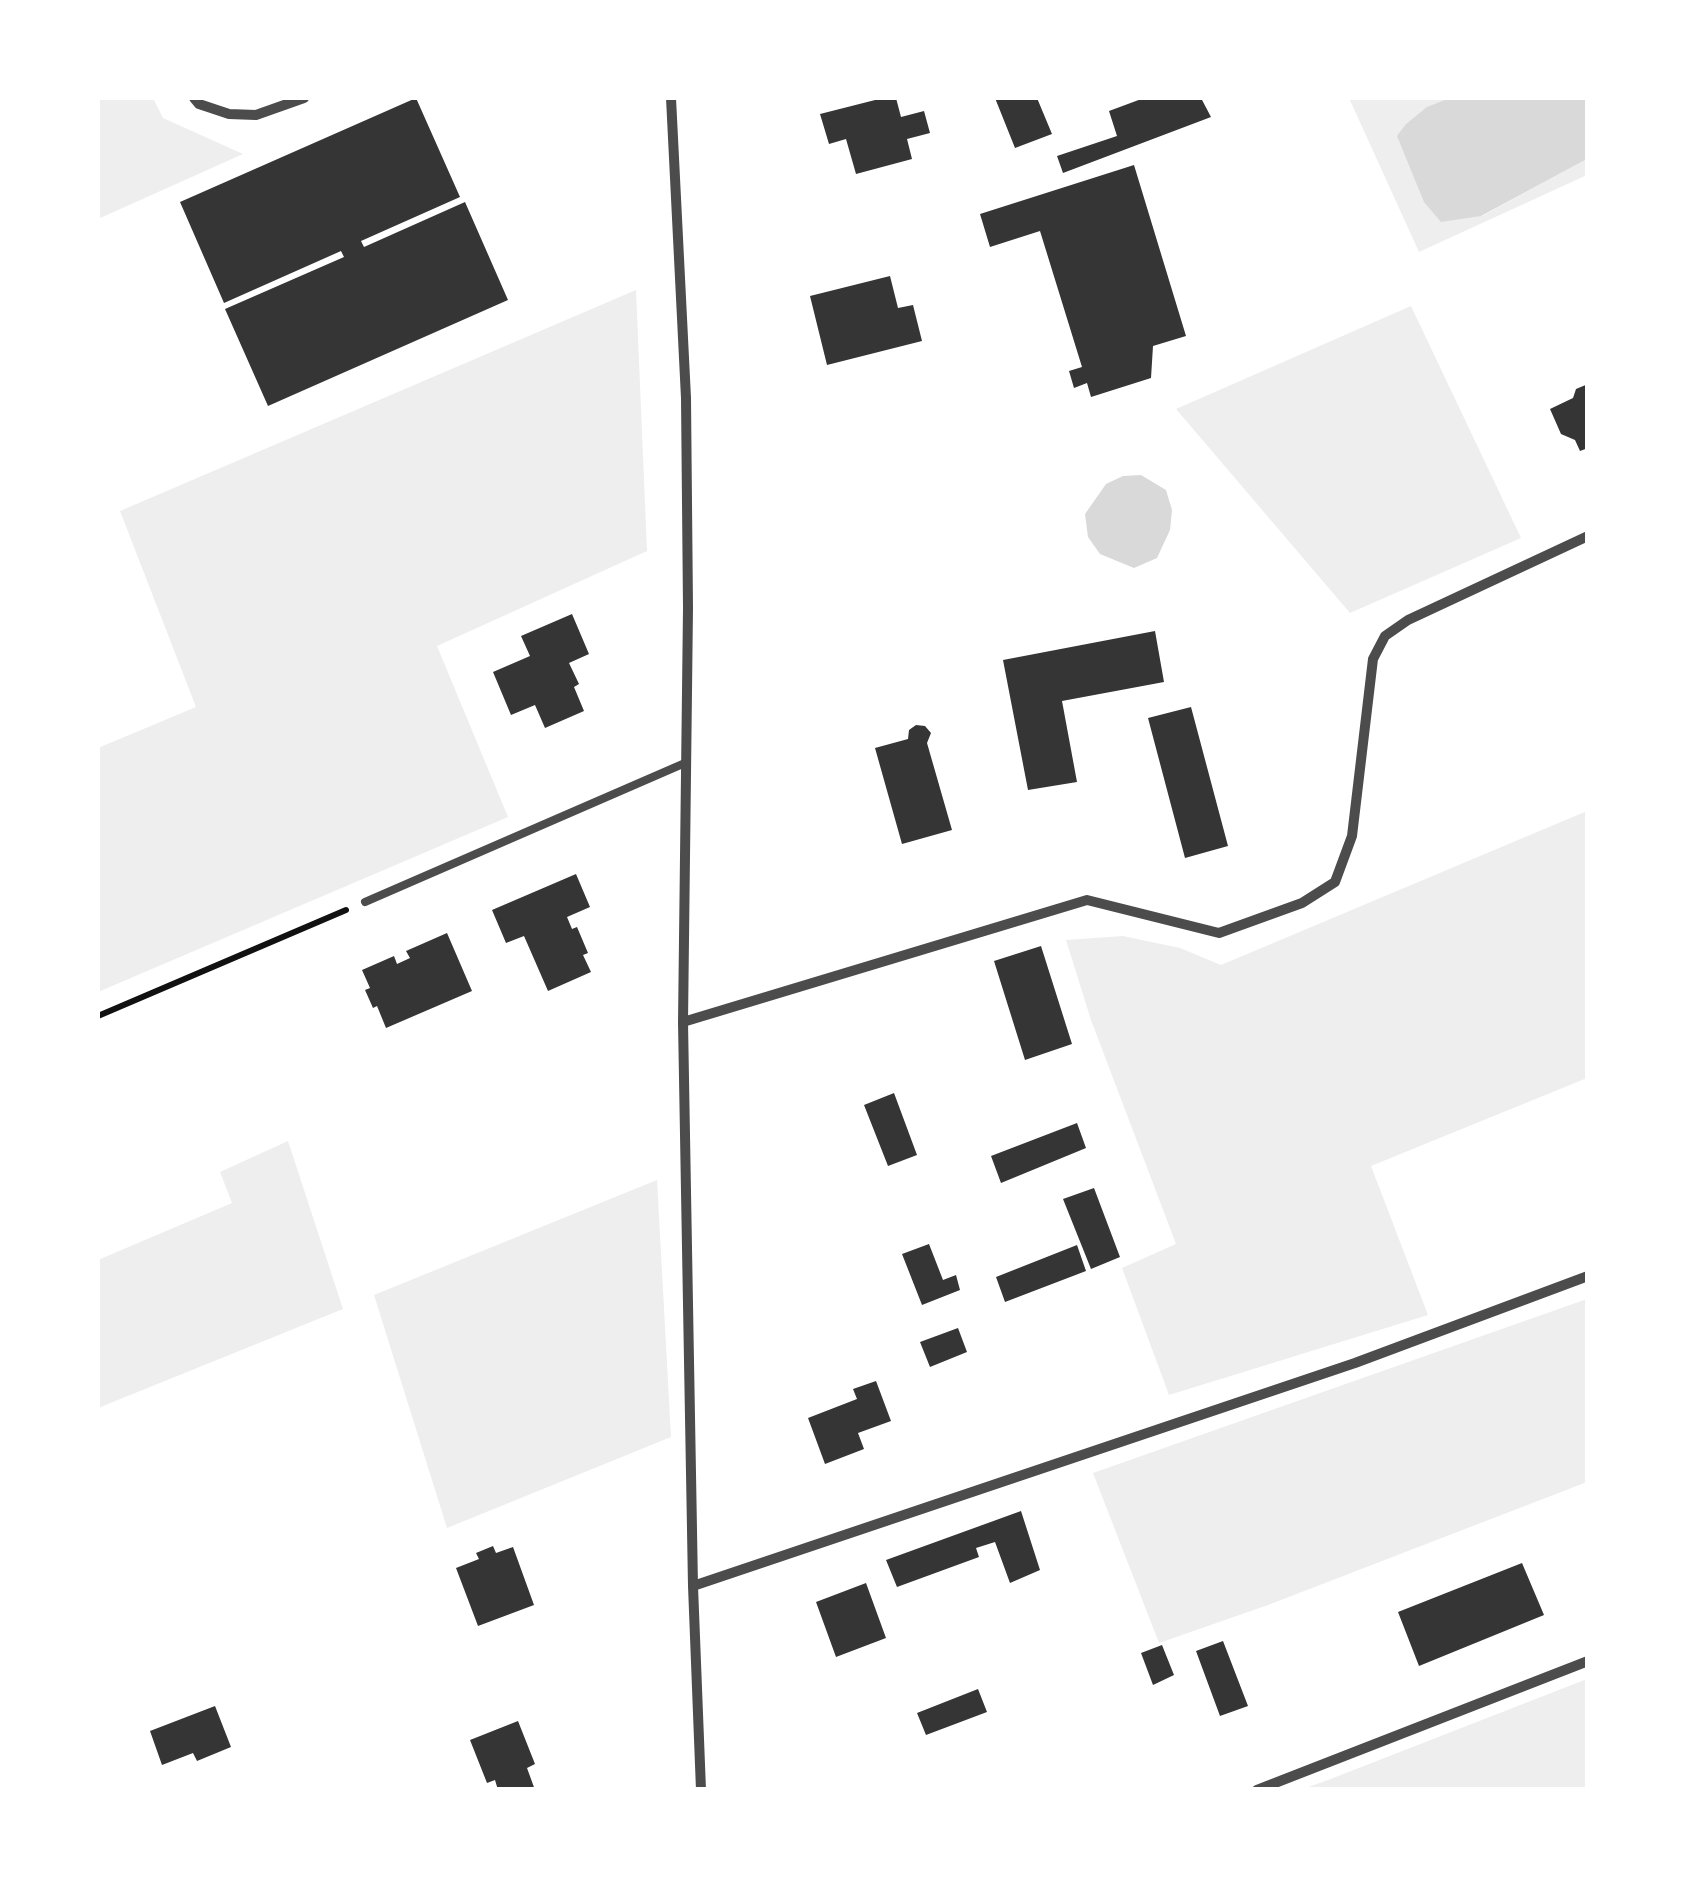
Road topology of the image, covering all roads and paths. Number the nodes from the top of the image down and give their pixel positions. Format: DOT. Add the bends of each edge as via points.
graph roads {
  1 [pos="194,98"];
  2 [pos="304,98"];
  3 [pos="671,98"];
  4 [pos="1588,536"];
  5 [pos="685,764"];
  6 [pos="365,902"];
  7 [pos="98,1016"];
  8 [pos="683,1022"];
  9 [pos="1588,1276"];
  10 [pos="693,1586"];
  11 [pos="1588,1660"];
  12 [pos="701,1790"];
  13 [pos="1257,1790"];
  1 -- 2 [label="street" via="228,114 256,115"];
  3 -- 5 [label="street" via="686,398"];
  4 -- 8 [label="street" via="1386,636 1373,659 1352,836 1334,882 1302,904 1220,933 1087,900"];
  5 -- 6 [label="lane"];
  5 -- 8 [label="street"];
  6 -- 7 [label="path"];
  8 -- 10 [label="street"];
  9 -- 10 [label="street" via="1355,1363"];
  10 -- 12 [label="street"];
  11 -- 13 [label="street"];
}
